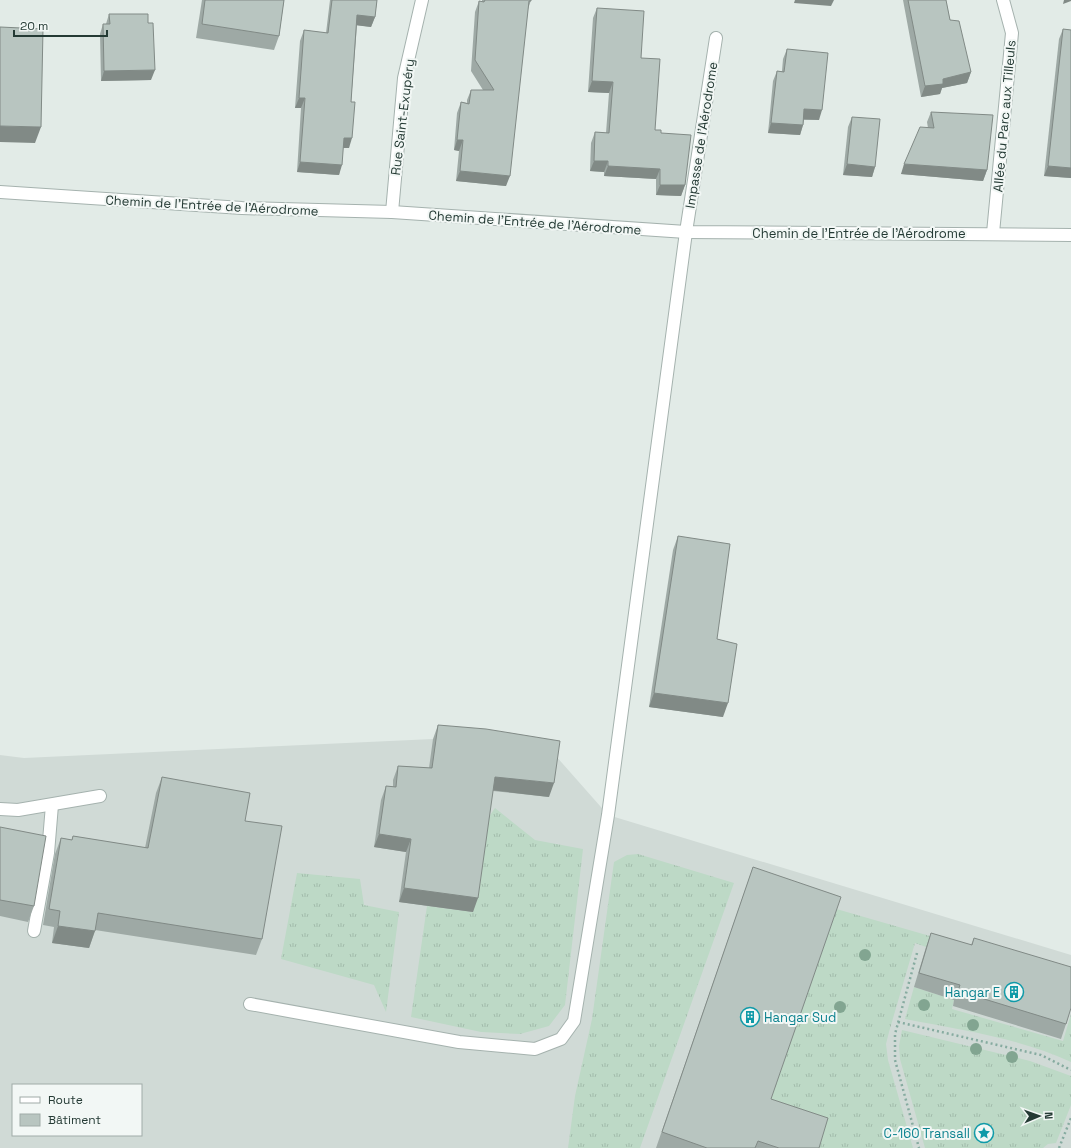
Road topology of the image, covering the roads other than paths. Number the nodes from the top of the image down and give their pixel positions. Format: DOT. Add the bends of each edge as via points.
graph roads {
  1 [pos="422,0"];
  2 [pos="1003,0"];
  3 [pos="716,38"];
  4 [pos="0,192"];
  5 [pos="392,212"];
  6 [pos="686,232"];
  7 [pos="993,234"];
  8 [pos="1071,235"];
  9 [pos="100,796"];
  10 [pos="52,805"];
  11 [pos="0,809"];
  12 [pos="34,931"];
  13 [pos="250,1004"];
  1 -- 5 [label="street, Rue Saint-Exupéry" via="404,78"];
  2 -- 7 [label="street, Allée du Parc aux Tilleuls" via="1012,33"];
  3 -- 6 [label="street, Impasse de l’Aérodrome"];
  4 -- 5 [label="street, Chemin de l'Entrée de l'Aérodrome" via="242,208"];
  5 -- 6 [label="street, Chemin de l'Entrée de l'Aérodrome"];
  6 -- 7 [label="street, Chemin de l'Entrée de l'Aérodrome"];
  6 -- 13 [label="street, Impasse de l’Aérodrome" via="608,815 574,1021 561,1039 535,1049 459,1042"];
  7 -- 8 [label="street, Chemin de l'Entrée de l'Aérodrome"];
  9 -- 10 [label="street"];
  10 -- 11 [label="street" via="18,810"];
  10 -- 12 [label="street" via="48,853"];
}
